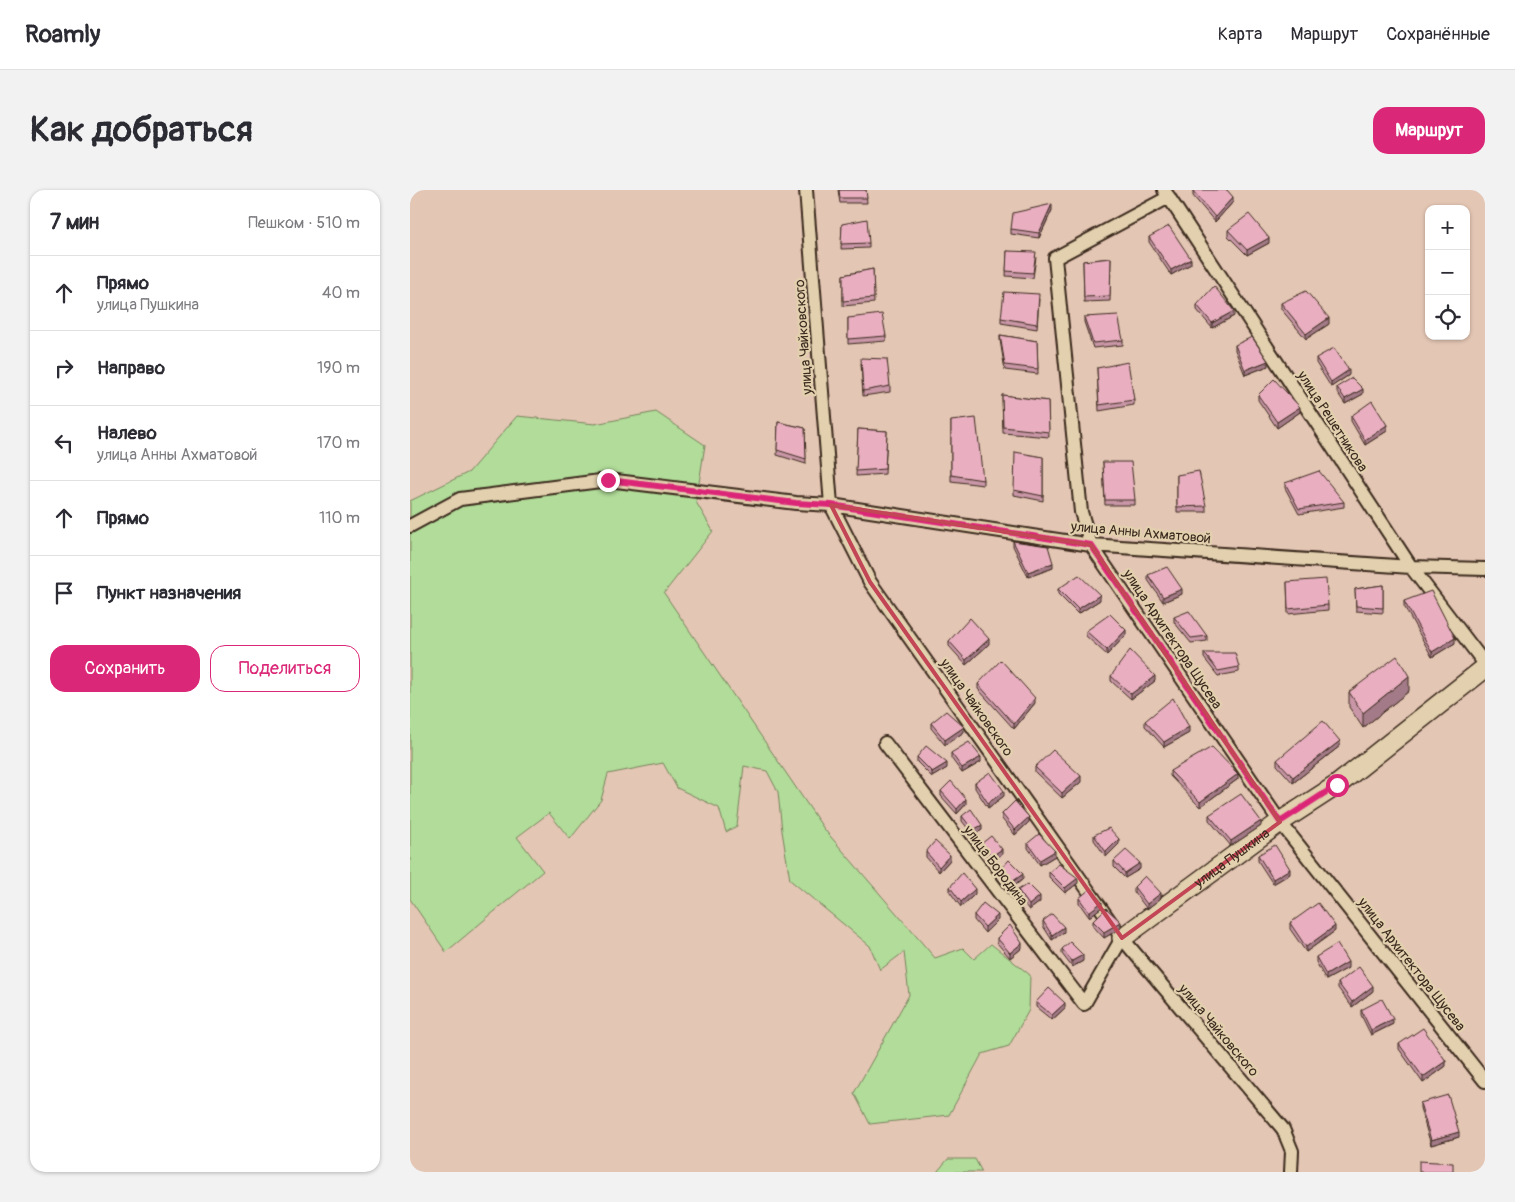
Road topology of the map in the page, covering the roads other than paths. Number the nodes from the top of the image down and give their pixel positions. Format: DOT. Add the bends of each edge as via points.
graph roads {
  1 [pos="806,190"];
  2 [pos="1166,194"];
  3 [pos="831,505"];
  4 [pos="410,526"];
  5 [pos="1091,545"];
  6 [pos="1411,566"];
  7 [pos="1485,569"];
  8 [pos="1485,666"];
  9 [pos="885,743"];
  10 [pos="1280,822"];
  11 [pos="1122,938"];
  12 [pos="1485,1081"];
  13 [pos="1291,1172"];
  1 -- 3 [label="street, улица Чайковского"];
  2 -- 5 [label="street, улица Архитектора Щусева" via="1055,258 1081,512"];
  2 -- 6 [label="street, улица Решетникова"];
  3 -- 4 [label="street, улица Анны Ахматовой" via="608,480 460,499"];
  3 -- 5 [label="street, улица Анны Ахматовой"];
  3 -- 11 [label="street, улица Чайковского" via="870,582"];
  5 -- 6 [label="street, улица Анны Ахматовой"];
  5 -- 10 [label="street, улица Архитектора Щусева"];
  6 -- 7 [label="street, улица Анны Ахматовой"];
  6 -- 8 [label="street, улица Решетникова"];
  8 -- 10 [label="street, улица Пушкина" via="1337,785"];
  9 -- 11 [label="street, улица Бородина" via="1084,1004"];
  10 -- 11 [label="street, улица Пушкина"];
  10 -- 12 [label="street, улица Архитектора Щусева"];
  11 -- 13 [label="street, улица Чайковского" via="1283,1129 1292,1151"];
}
